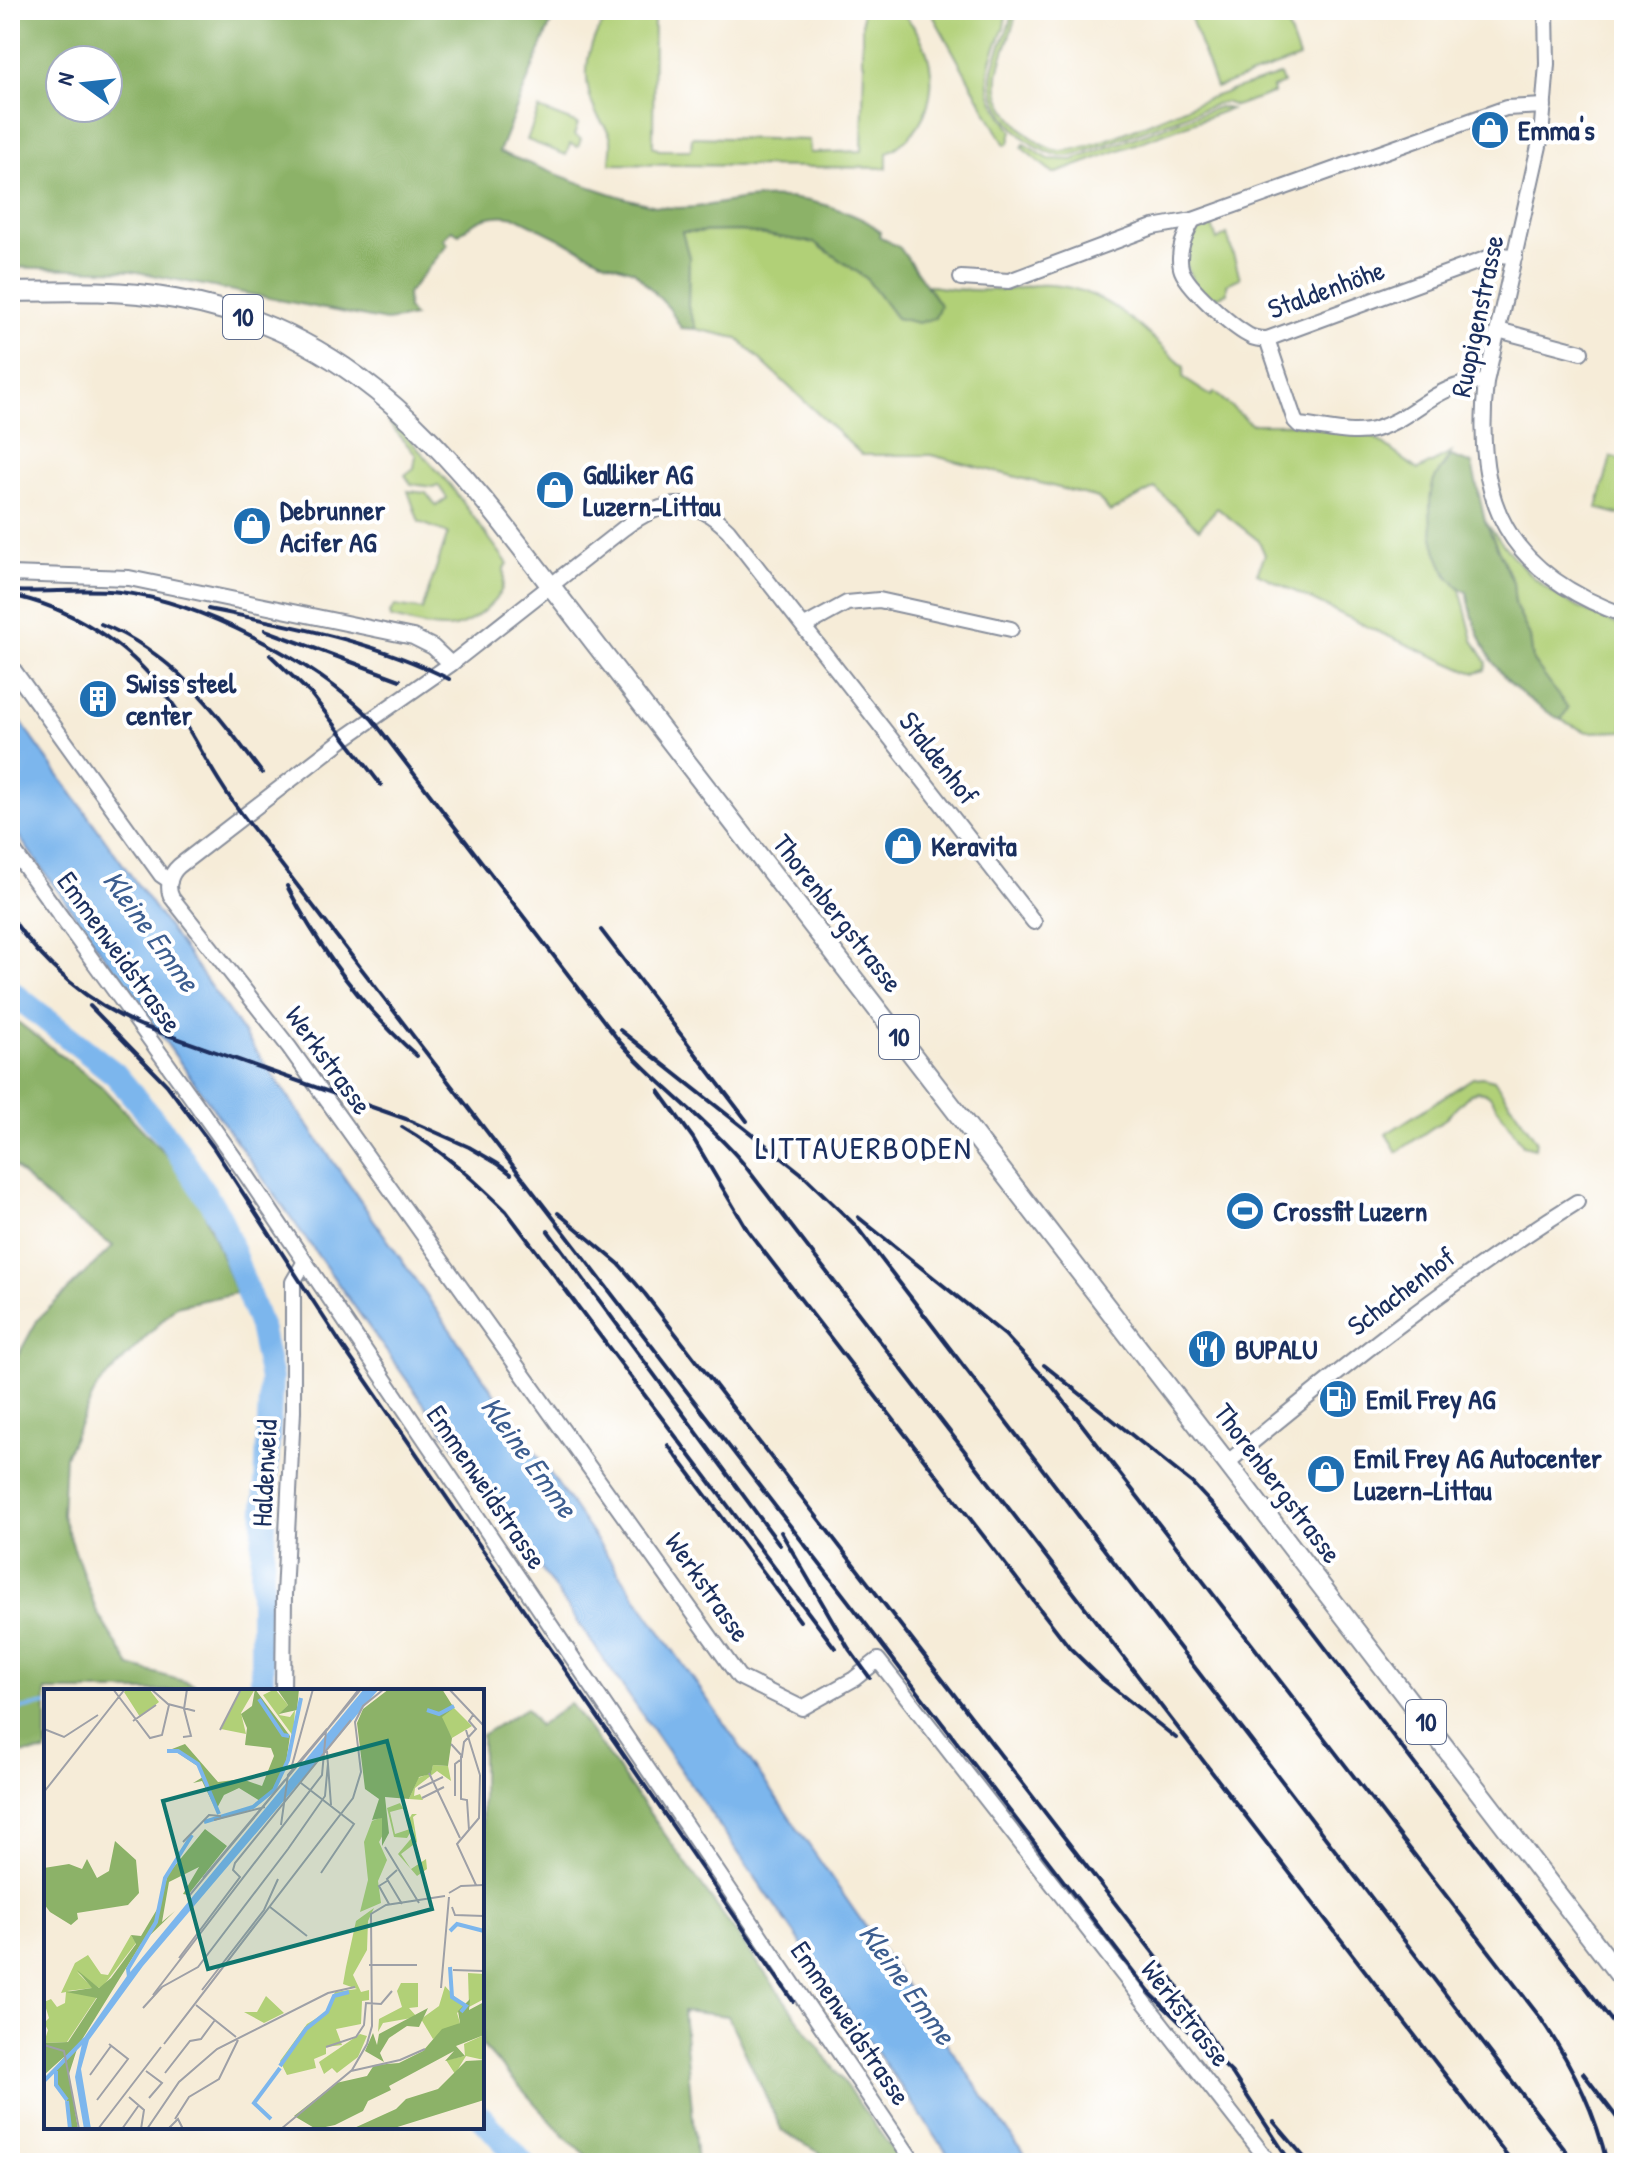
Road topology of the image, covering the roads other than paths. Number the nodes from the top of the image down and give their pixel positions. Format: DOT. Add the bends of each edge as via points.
graph roads {
  1 [pos="1546,10"];
  2 [pos="1544,106"];
  3 [pos="1193,220"];
  4 [pos="1515,256"];
  5 [pos="961,278"];
  6 [pos="10,292"];
  7 [pos="1498,330"];
  8 [pos="1267,339"];
  9 [pos="1581,352"];
  10 [pos="1486,382"];
  11 [pos="10,574"];
  12 [pos="549,586"];
  13 [pos="1624,615"];
  14 [pos="805,626"];
  15 [pos="1011,629"];
  16 [pos="451,664"];
  17 [pos="10,665"];
  18 [pos="10,846"];
  19 [pos="170,881"];
  20 [pos="1034,922"];
  21 [pos="1577,1202"];
  22 [pos="304,1263"];
  23 [pos="1227,1463"];
  24 [pos="281,1689"];
  25 [pos="1624,1981"];
  26 [pos="914,2163"];
  27 [pos="1270,2163"];
  1 -- 2 [label="street, Ruopigenstrasse"];
  2 -- 3 [label="street" via="1506,108"];
  2 -- 4 [label="street, Ruopigenstrasse"];
  3 -- 5 [label="street" via="1153,227 1009,281"];
  3 -- 8 [label="street, Staldenhöhe" via="1180,253 1184,279 1247,335"];
  4 -- 7 [label="street, Ruopigenstrasse"];
  4 -- 8 [label="street, Staldenhöhe" via="1496,255"];
  6 -- 12 [label="main road, Thorenbergstrasse / 10" via="100,291 177,299 243,317 308,345 378,390 437,445"];
  7 -- 9 [label="street"];
  7 -- 10 [label="street, Ruopigenstrasse"];
  8 -- 10 [label="street" via="1299,425 1374,430 1397,422 1439,392"];
  10 -- 13 [label="street, Ruopigenstrasse" via="1484,462 1510,534 1536,567 1560,585"];
  11 -- 16 [label="street" via="129,578 413,637"];
  12 -- 14 [label="street, Staldenhof" via="644,513 688,505 709,513 728,530"];
  12 -- 16 [label="street"];
  12 -- 23 [label="main road, Thorenbergstrasse / 10"];
  14 -- 15 [label="street" via="847,603 879,600"];
  14 -- 20 [label="street, Staldenhof"];
  16 -- 19 [label="street" via="243,816 179,866"];
  17 -- 19 [label="street, Werkstrasse"];
  18 -- 22 [label="street, Emmenweidstrasse" via="142,1026"];
  19 -- 27 [label="street, Werkstrasse" via="172,898 289,1047 739,1677 802,1708 878,1660"];
  21 -- 23 [label="street, Schachenhof" via="1501,1249"];
  22 -- 24 [label="street, Haldenweid" via="293,1282"];
  22 -- 26 [label="street, Emmenweidstrasse"];
  23 -- 25 [label="main road, Thorenbergstrasse / 10"];
}
